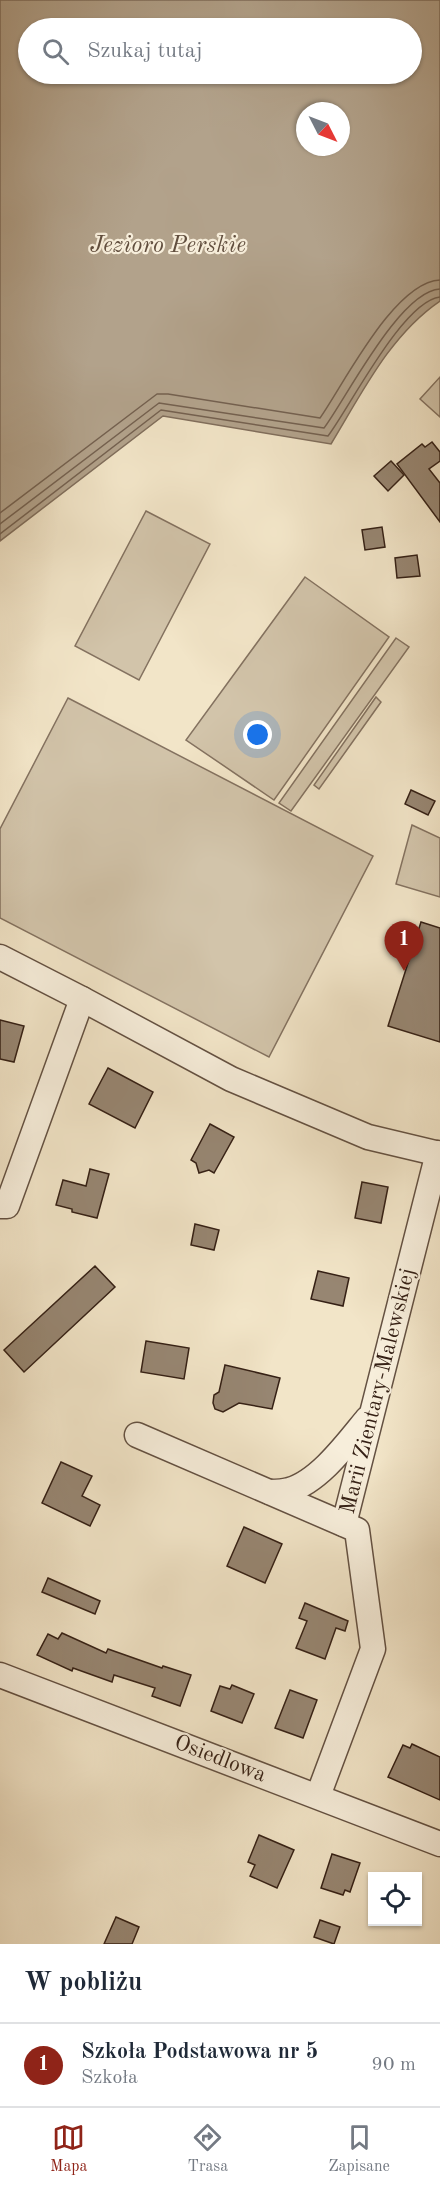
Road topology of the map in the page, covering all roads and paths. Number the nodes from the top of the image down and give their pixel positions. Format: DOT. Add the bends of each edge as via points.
graph roads {
  1 [pos="0,957"];
  2 [pos="82,999"];
  3 [pos="439,1154"];
  4 [pos="0,1206"];
  5 [pos="372,1412"];
  6 [pos="137,1436"];
  7 [pos="270,1492"];
  8 [pos="344,1524"];
  9 [pos="0,1675"];
  10 [pos="318,1796"];
  11 [pos="440,1844"];
  1 -- 2 [label="street, Marii Zientary-Malewskiej"];
  2 -- 3 [label="street, Marii Zientary-Malewskiej" via="231,1079 368,1137"];
  2 -- 4 [label="street" via="7,1206"];
  3 -- 5 [label="street, Marii Zientary-Malewskiej"];
  5 -- 7 [label="street" via="344,1448 314,1475 290,1490"];
  5 -- 8 [label="street, Marii Zientary-Malewskiej"];
  6 -- 7 [label="street"];
  7 -- 8 [label="street"];
  8 -- 10 [label="street" via="357,1530 373,1649"];
  9 -- 10 [label="street, Osiedlowa"];
  10 -- 11 [label="street, Osiedlowa"];
}
